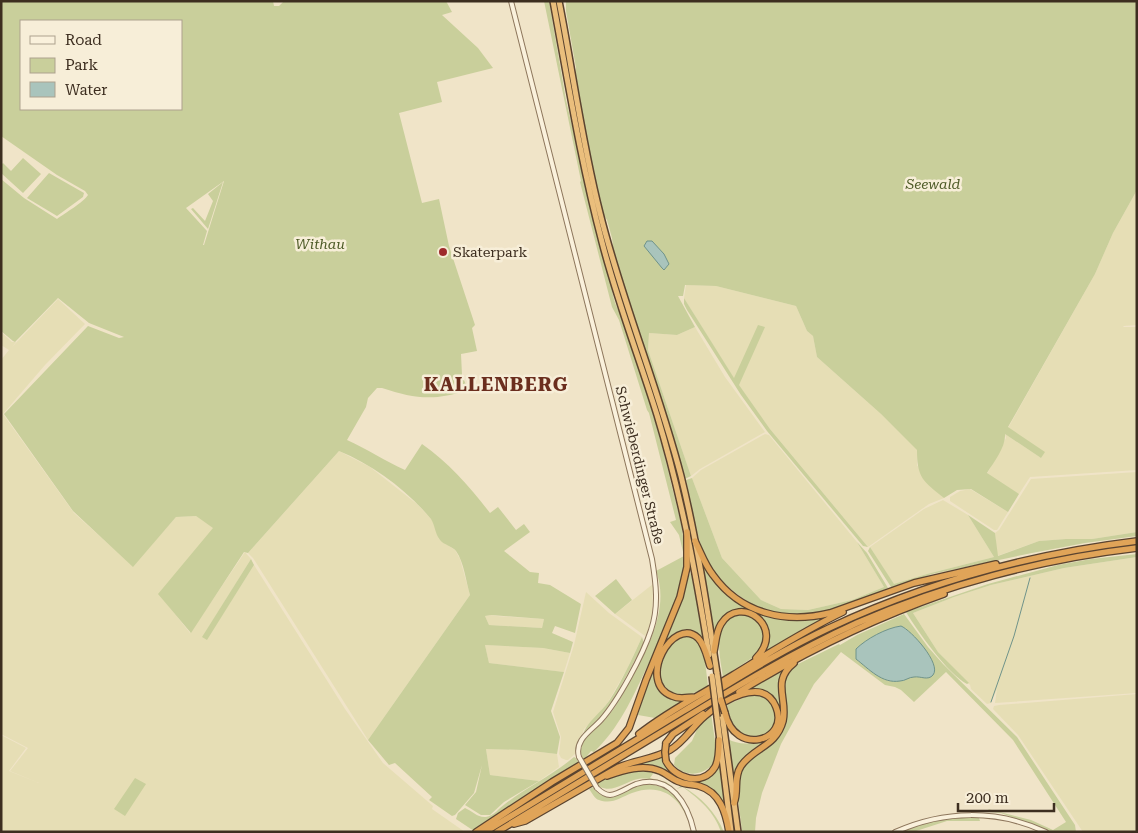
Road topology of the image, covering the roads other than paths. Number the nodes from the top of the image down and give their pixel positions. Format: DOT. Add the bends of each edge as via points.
graph roads {
  1 [pos="512,1"];
  2 [pos="552,1"];
  3 [pos="561,1"];
  4 [pos="687,532"];
  5 [pos="695,541"];
  6 [pos="1137,541"];
  7 [pos="1137,548"];
  8 [pos="1024,560"];
  9 [pos="863,602"];
  10 [pos="902,608"];
  11 [pos="714,651"];
  12 [pos="804,656"];
  13 [pos="749,665"];
  14 [pos="710,666"];
  15 [pos="714,674"];
  16 [pos="696,697"];
  17 [pos="721,700"];
  18 [pos="724,713"];
  19 [pos="719,740"];
  20 [pos="622,748"];
  21 [pos="595,780"];
  22 [pos="734,803"];
  23 [pos="505,827"];
  24 [pos="477,831"];
  25 [pos="485,832"];
  26 [pos="497,832"];
  27 [pos="694,832"];
  28 [pos="730,832"];
  29 [pos="738,832"];
  30 [pos="895,832"];
  31 [pos="1046,832"];
  1 -- 27 [label="street, Schwieberdinger Straße, bridge" via="652,559 656,592 655,613 647,640 612,706 581,740 578,757 597,788 604,793 610,795 643,782 667,787 682,800"];
  2 -- 4 [label="highway" via="594,213 657,416"];
  3 -- 5 [label="highway" via="583,136 600,212 680,475"];
  4 -- 14 [label="highway"];
  4 -- 24 [label="highway" via="687,567 680,597 630,728 617,742"];
  5 -- 9 [label="highway" via="720,583 738,599 758,610 783,617 805,618"];
  5 -- 11 [label="highway"];
  6 -- 8 [label="highway"];
  7 -- 10 [label="highway" via="1070,558 974,581 966,587"];
  8 -- 9 [label="highway" via="933,578"];
  8 -- 20 [label="highway" via="952,579 851,618 804,640"];
  9 -- 13 [label="highway"];
  10 -- 12 [label="highway"];
  10 -- 23 [label="highway" via="833,634 771,666"];
  11 -- 13 [label="highway" via="718,631 727,617 738,612 754,615 762,622 767,635 762,652"];
  11 -- 15 [label="highway"];
  12 -- 19 [label="highway, bridge" via="673,734 666,743 666,761 671,770 681,776 701,777 715,767"];
  12 -- 22 [label="highway" via="790,666 783,679 784,714 773,740 740,768"];
  13 -- 16 [label="highway"];
  14 -- 15 [label="highway"];
  14 -- 16 [label="highway" via="700,640 686,633 672,639 660,659 656,673 663,690 677,698"];
  15 -- 17 [label="highway, bridge"];
  15 -- 19 [label="highway, bridge"];
  16 -- 20 [label="highway"];
  17 -- 18 [label="highway, bridge"];
  18 -- 21 [label="highway" via="734,731 752,741 769,735 777,720 776,707 770,698 756,692 744,693 705,716 669,751 626,764"];
  18 -- 22 [label="highway"];
  19 -- 28 [label="highway"];
  20 -- 25 [label="highway"];
  21 -- 23 [label="highway" via="525,820"];
  21 -- 28 [label="highway" via="628,769 646,768 660,771 678,782 702,787 720,802"];
  22 -- 29 [label="highway"];
  23 -- 26 [label="highway"];
  30 -- 31 [label="street" via="931,819 974,814 1004,818"];
}
